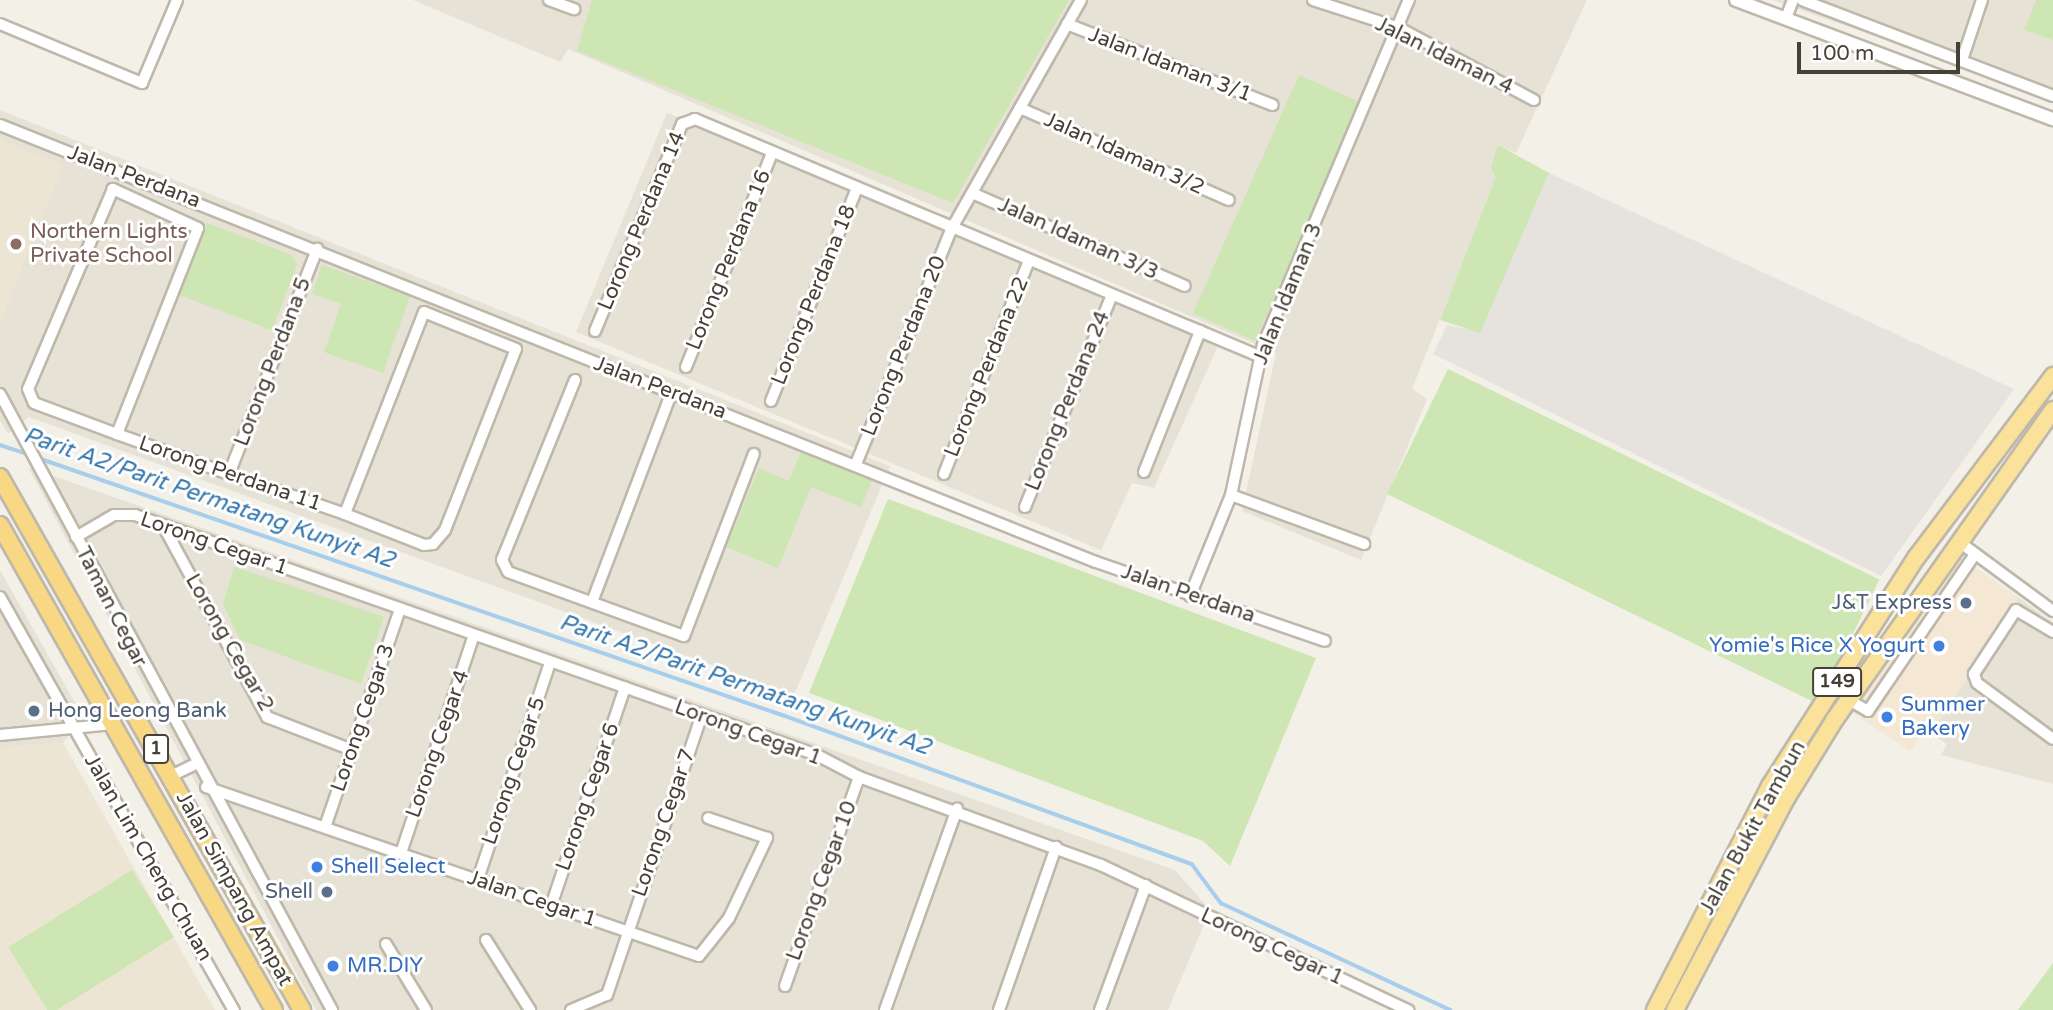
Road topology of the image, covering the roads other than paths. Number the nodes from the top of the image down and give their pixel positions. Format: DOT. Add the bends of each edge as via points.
graph roads {
  1 [pos="177,0"];
  2 [pos="549,0"];
  3 [pos="1081,0"];
  4 [pos="1313,0"];
  5 [pos="1409,0"];
  6 [pos="1736,0"];
  7 [pos="1793,0"];
  8 [pos="1802,0"];
  9 [pos="1982,0"];
  10 [pos="573,9"];
  11 [pos="1786,19"];
  12 [pos="0,24"];
  13 [pos="1067,24"];
  14 [pos="1399,28"];
  15 [pos="1962,60"];
  16 [pos="2053,96"];
  17 [pos="1534,100"];
  18 [pos="1273,105"];
  19 [pos="1020,108"];
  20 [pos="2053,119"];
  21 [pos="0,125"];
  22 [pos="772,153"];
  23 [pos="857,188"];
  24 [pos="972,193"];
  25 [pos="1229,200"];
  26 [pos="952,228"];
  27 [pos="317,249"];
  28 [pos="1029,260"];
  29 [pos="1185,286"];
  30 [pos="1112,295"];
  31 [pos="595,331"];
  32 [pos="1200,331"];
  33 [pos="1259,356"];
  34 [pos="686,368"];
  35 [pos="2053,376"];
  36 [pos="575,380"];
  37 [pos="0,394"];
  38 [pos="671,394"];
  39 [pos="771,401"];
  40 [pos="2053,410"];
  41 [pos="117,434"];
  42 [pos="754,454"];
  43 [pos="856,464"];
  44 [pos="1144,472"];
  45 [pos="229,474"];
  46 [pos="944,474"];
  47 [pos="4,484"];
  48 [pos="1231,495"];
  49 [pos="1025,507"];
  50 [pos="345,514"];
  51 [pos="0,525"];
  52 [pos="165,529"];
  53 [pos="76,537"];
  54 [pos="1957,541"];
  55 [pos="1363,544"];
  56 [pos="1975,554"];
  57 [pos="1190,596"];
  58 [pos="0,597"];
  59 [pos="592,602"];
  60 [pos="400,609"];
  61 [pos="2053,611"];
  62 [pos="2053,632"];
  63 [pos="474,635"];
  64 [pos="1325,641"];
  65 [pos="550,663"];
  66 [pos="625,687"];
  67 [pos="1849,700"];
  68 [pos="702,715"];
  69 [pos="115,723"];
  70 [pos="74,729"];
  71 [pos="0,735"];
  72 [pos="2053,739"];
  73 [pos="352,750"];
  74 [pos="194,765"];
  75 [pos="171,776"];
  76 [pos="859,777"];
  77 [pos="206,787"];
  78 [pos="957,809"];
  79 [pos="708,818"];
  80 [pos="325,827"];
  81 [pos="1056,847"];
  82 [pos="401,853"];
  83 [pos="478,879"];
  84 [pos="1146,885"];
  85 [pos="551,906"];
  86 [pos="626,932"];
  87 [pos="486,940"];
  88 [pos="386,944"];
  89 [pos="785,986"];
  90 [pos="234,1010"];
  91 [pos="274,1010"];
  92 [pos="302,1010"];
  93 [pos="332,1010"];
  94 [pos="426,1010"];
  95 [pos="530,1010"];
  96 [pos="571,1010"];
  97 [pos="886,1010"];
  98 [pos="999,1010"];
  99 [pos="1100,1010"];
  100 [pos="1408,1010"];
  101 [pos="1655,1010"];
  102 [pos="1675,1010"];
  1 -- 12 [label="street" via="142,83"];
  2 -- 10 [label="street"];
  3 -- 13 [label="street, Lorong Perdana 20"];
  4 -- 14 [label="street, Jalan Idaman 4"];
  5 -- 14 [label="street, Jalan Idaman 3"];
  6 -- 11 [label="street"];
  7 -- 11 [label="street"];
  8 -- 15 [label="street"];
  9 -- 15 [label="street"];
  11 -- 20 [label="street"];
  13 -- 18 [label="street, Jalan Idaman 3/1"];
  13 -- 19 [label="street, Lorong Perdana 20"];
  14 -- 17 [label="street, Jalan Idaman 4"];
  14 -- 33 [label="street, Jalan Idaman 3"];
  15 -- 16 [label="street"];
  19 -- 24 [label="street, Lorong Perdana 20"];
  19 -- 25 [label="street, Jalan Idaman 3/2"];
  21 -- 27 [label="street, Jalan Perdana"];
  22 -- 23 [label="street"];
  22 -- 31 [label="street, Lorong Perdana 14" via="695,119 682,124"];
  22 -- 34 [label="street, Lorong Perdana 16"];
  23 -- 26 [label="street"];
  23 -- 39 [label="street, Lorong Perdana 18"];
  24 -- 26 [label="street, Lorong Perdana 20"];
  24 -- 29 [label="street, Jalan Idaman 3/3"];
  26 -- 28 [label="street"];
  26 -- 43 [label="street, Lorong Perdana 20"];
  27 -- 38 [label="street, Jalan Perdana"];
  27 -- 45 [label="street, Lorong Perdana 5"];
  28 -- 30 [label="street"];
  28 -- 46 [label="street, Lorong Perdana 22"];
  30 -- 32 [label="street"];
  30 -- 49 [label="street, Lorong Perdana 24"];
  32 -- 33 [label="street"];
  32 -- 44 [label="street"];
  33 -- 48 [label="street, Jalan Idaman 3"];
  35 -- 101 [label="main road, Jalan Bukit Tambun / 149" via="1916,558 1770,786"];
  36 -- 59 [label="street" via="502,560 508,572"];
  37 -- 53 [label="street, Taman Cegar"];
  38 -- 43 [label="street, Jalan Perdana"];
  38 -- 59 [label="street"];
  40 -- 54 [label="main road, Jalan Bukit Tambun / 149"];
  41 -- 41 [label="street, Lorong Perdana 11" via="29,397 109,192 197,224"];
  41 -- 45 [label="street, Lorong Perdana 11"];
  42 -- 59 [label="street" via="684,636"];
  43 -- 57 [label="street, Jalan Perdana"];
  45 -- 50 [label="street, Lorong Perdana 11"];
  47 -- 75 [label="highway, Jalan Simpang Ampat / 1"];
  48 -- 55 [label="street"];
  48 -- 57 [label="street, Jalan Idaman 3"];
  50 -- 50 [label="street, Lorong Perdana 11" via="424,312 511,344 515,352 445,530 433,544"];
  51 -- 69 [label="highway, Jalan Simpang Ampat / 1"];
  52 -- 53 [label="street, Lorong Cegar 1" via="135,515 114,515"];
  52 -- 60 [label="street, Lorong Cegar 1"];
  52 -- 73 [label="street, Lorong Cegar 2" via="267,717"];
  53 -- 74 [label="street, Taman Cegar"];
  54 -- 56 [label="street"];
  54 -- 67 [label="main road, Jalan Bukit Tambun / 149"];
  56 -- 61 [label="street"];
  56 -- 67 [label="street" via="1868,712"];
  57 -- 64 [label="street, Jalan Perdana"];
  58 -- 70 [label="street, Jalan Lim Cheng Chuan"];
  60 -- 63 [label="street, Lorong Cegar 1"];
  60 -- 73 [label="street, Lorong Cegar 3"];
  62 -- 72 [label="street" via="2023,610 2016,610 1974,674 1977,682"];
  63 -- 65 [label="street, Lorong Cegar 1"];
  63 -- 82 [label="street, Lorong Cegar 4"];
  65 -- 66 [label="street, Lorong Cegar 1"];
  65 -- 83 [label="street, Lorong Cegar 5"];
  66 -- 68 [label="street, Lorong Cegar 1"];
  66 -- 85 [label="street, Lorong Cegar 6"];
  67 -- 102 [label="main road, Jalan Bukit Tambun / 149" via="1787,797"];
  68 -- 76 [label="street, Lorong Cegar 1"];
  68 -- 86 [label="street, Lorong Cegar 7"];
  69 -- 70 [label="street"];
  69 -- 91 [label="highway, Jalan Simpang Ampat / 1"];
  70 -- 71 [label="street"];
  70 -- 90 [label="street, Jalan Lim Cheng Chuan"];
  73 -- 80 [label="street, Lorong Cegar 3"];
  74 -- 75 [label="street"];
  74 -- 77 [label="street, Taman Cegar"];
  75 -- 92 [label="highway, Jalan Simpang Ampat / 1"];
  76 -- 78 [label="street, Lorong Cegar 1"];
  76 -- 89 [label="street, Lorong Cegar 10"];
  77 -- 80 [label="street, Jalan Cegar 1"];
  77 -- 93 [label="street, Jalan Simpang Ampat"];
  78 -- 81 [label="street, Lorong Cegar 1"];
  78 -- 97 [label="street"];
  79 -- 86 [label="street, Jalan Cegar 1" via="767,838 729,918 699,956"];
  80 -- 82 [label="street, Jalan Cegar 1"];
  81 -- 84 [label="street, Lorong Cegar 1"];
  81 -- 98 [label="street"];
  82 -- 83 [label="street, Jalan Cegar 1"];
  83 -- 85 [label="street, Jalan Cegar 1"];
  84 -- 99 [label="street"];
  84 -- 100 [label="street, Lorong Cegar 1"];
  85 -- 86 [label="street, Jalan Cegar 1"];
  86 -- 96 [label="street, Lorong Cegar 7" via="607,995"];
  87 -- 95 [label="street"];
  88 -- 94 [label="street"];
}
